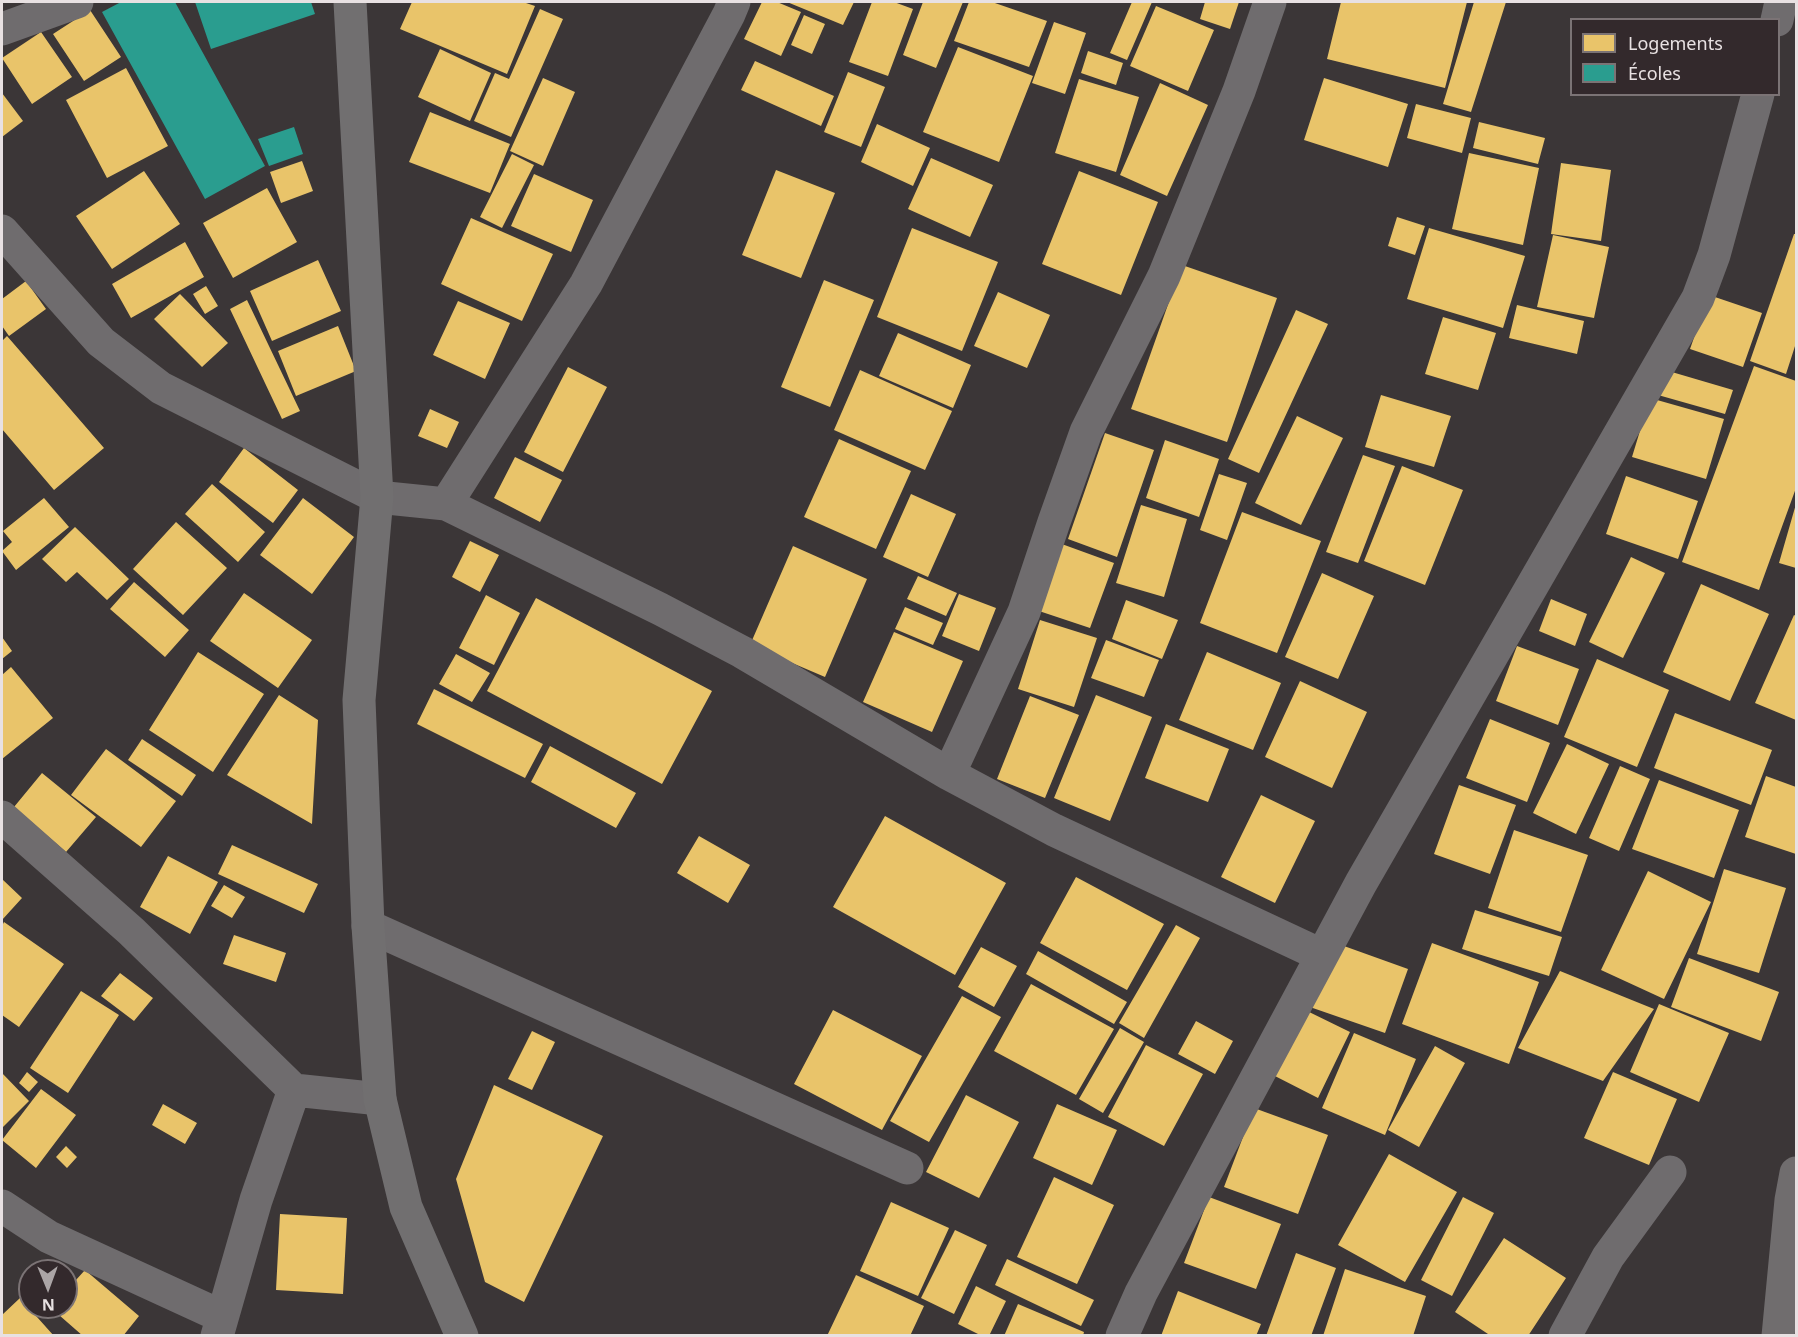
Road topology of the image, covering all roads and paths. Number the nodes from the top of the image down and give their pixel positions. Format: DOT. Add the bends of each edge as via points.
graph roads {
  1 [pos="77,2"];
  2 [pos="350,2"];
  3 [pos="734,2"];
  4 [pos="1270,2"];
  5 [pos="1781,2"];
  6 [pos="1777,18"];
  7 [pos="2,29"];
  8 [pos="1757,96"];
  9 [pos="2,231"];
  10 [pos="377,497"];
  11 [pos="446,504"];
  12 [pos="949,774"];
  13 [pos="2,817"];
  14 [pos="369,926"];
  15 [pos="1321,955"];
  16 [pos="294,1090"];
  17 [pos="380,1100"];
  18 [pos="907,1168"];
  19 [pos="1670,1172"];
  20 [pos="1797,1173"];
  21 [pos="2,1206"];
  22 [pos="219,1326"];
  23 [pos="462,1335"];
  24 [pos="1122,1335"];
  25 [pos="1565,1335"];
  26 [pos="1778,1335"];
  1 -- 7 [label="street"];
  2 -- 10 [label="street"];
  3 -- 11 [label="street" via="586,284"];
  4 -- 12 [label="street" via="1239,91 1164,276 1086,432 1024,612"];
  5 -- 6 [label="street"];
  8 -- 15 [label="street" via="1714,255 1698,298"];
  9 -- 10 [label="street" via="100,342 160,388"];
  10 -- 11 [label="street"];
  10 -- 14 [label="street" via="359,700"];
  11 -- 12 [label="street" via="742,652"];
  12 -- 15 [label="street" via="1054,830"];
  13 -- 16 [label="street" via="131,931"];
  14 -- 17 [label="street"];
  14 -- 18 [label="street"];
  15 -- 24 [label="street"];
  16 -- 17 [label="street"];
  16 -- 22 [label="street"];
  17 -- 23 [label="street" via="406,1207"];
  19 -- 25 [label="street" via="1608,1257"];
  20 -- 26 [label="main road"];
  21 -- 22 [label="street" via="49,1237"];
}
